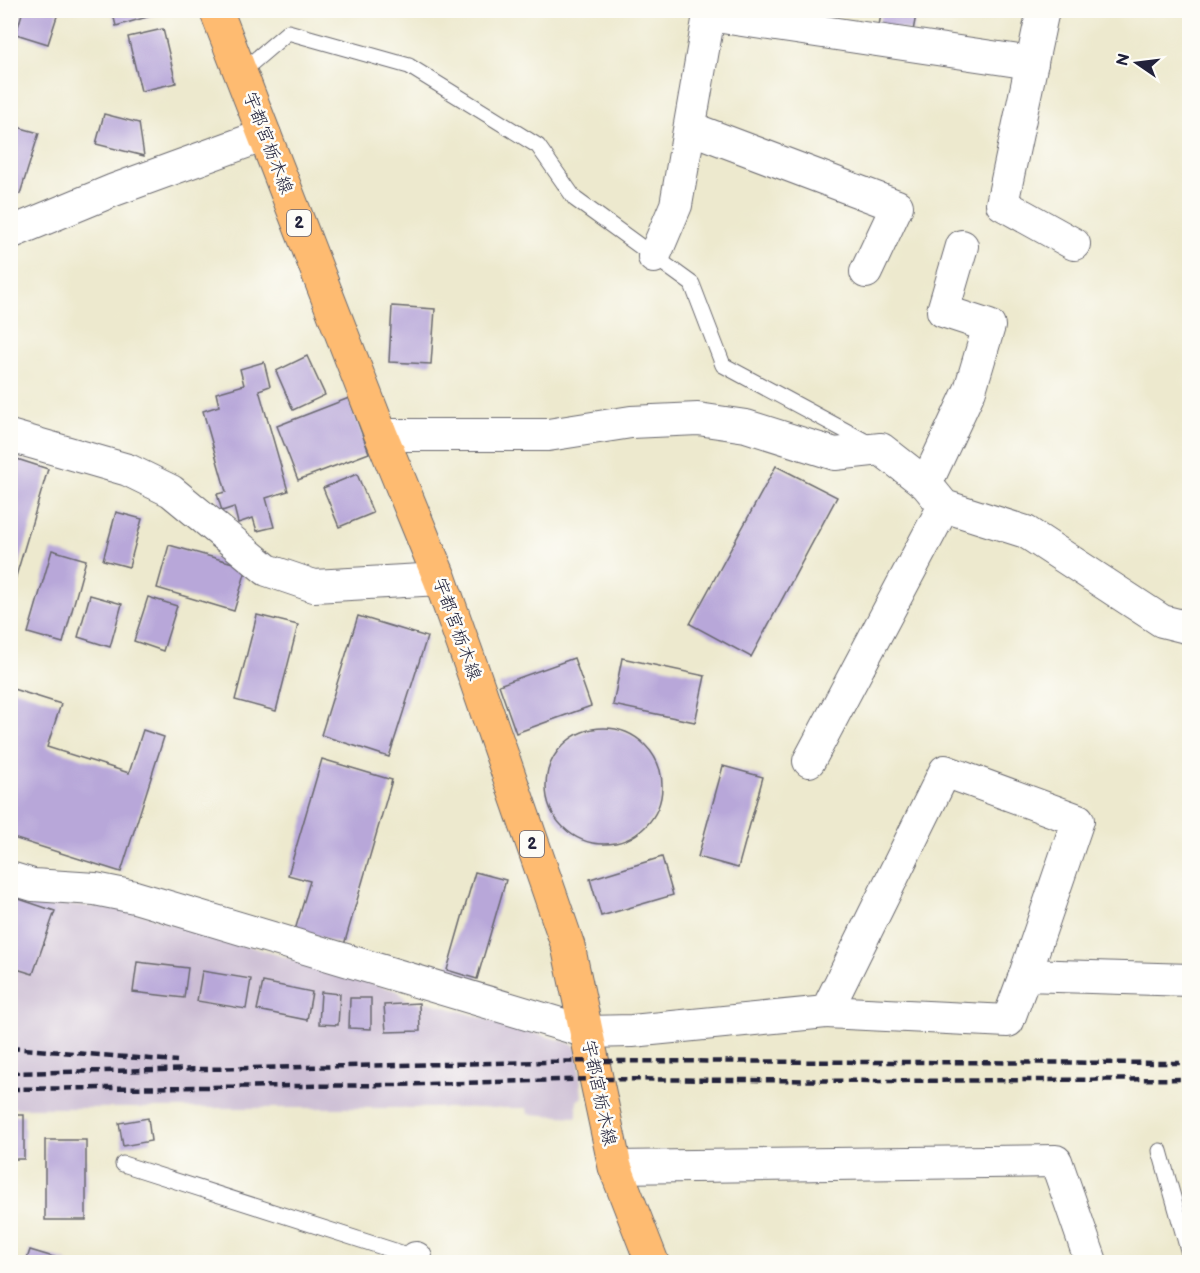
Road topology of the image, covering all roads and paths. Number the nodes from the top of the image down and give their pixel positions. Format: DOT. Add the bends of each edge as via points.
graph roads {
  1 [pos="216,10"];
  2 [pos="1043,10"];
  3 [pos="709,13"];
  4 [pos="1032,63"];
  5 [pos="240,73"];
  6 [pos="690,128"];
  7 [pos="265,135"];
  8 [pos="10,233"];
  9 [pos="1074,244"];
  10 [pos="962,246"];
  11 [pos="654,257"];
  12 [pos="866,272"];
  13 [pos="381,435"];
  14 [pos="10,436"];
  15 [pos="881,449"];
  16 [pos="935,495"];
  17 [pos="440,579"];
  18 [pos="1190,628"];
  19 [pos="809,761"];
  20 [pos="10,878"];
  21 [pos="1025,975"];
  22 [pos="1190,980"];
  23 [pos="826,1012"];
  24 [pos="587,1032"];
  25 [pos="1160,1151"];
  26 [pos="123,1164"];
  27 [pos="615,1167"];
  28 [pos="1190,1257"];
  29 [pos="420,1261"];
  30 [pos="652,1263"];
  31 [pos="1091,1263"];
  1 -- 5 [label="main road, 宇都宮栃木線 / 2"];
  2 -- 4 [label="street"];
  3 -- 4 [label="street"];
  3 -- 6 [label="street"];
  4 -- 9 [label="street" via="1002,204"];
  5 -- 7 [label="main road, 宇都宮栃木線 / 2"];
  5 -- 11 [label="lane" via="288,32 409,66 538,146 575,199"];
  6 -- 11 [label="street" via="676,205"];
  6 -- 12 [label="street" via="897,206"];
  7 -- 8 [label="street"];
  7 -- 13 [label="main road, 宇都宮栃木線 / 2"];
  10 -- 16 [label="street" via="943,310 989,326"];
  11 -- 15 [label="lane" via="692,284 723,365"];
  13 -- 15 [label="street" via="548,435 631,422 698,419 746,426 835,454"];
  13 -- 17 [label="main road, 宇都宮栃木線 / 2"];
  14 -- 17 [label="street" via="128,470 171,491 267,570 314,586"];
  15 -- 16 [label="street"];
  16 -- 18 [label="street" via="1026,532 1162,621"];
  16 -- 19 [label="street"];
  17 -- 24 [label="main road, 宇都宮栃木線 / 2" via="568,946"];
  20 -- 24 [label="street" via="33,885 135,897"];
  21 -- 22 [label="street"];
  21 -- 23 [label="street" via="1008,1021"];
  21 -- 23 [label="street" via="1078,819 945,771"];
  23 -- 24 [label="street"];
  24 -- 27 [label="main road, 宇都宮栃木線 / 2"];
  25 -- 28 [label="lane"];
  26 -- 29 [label="lane"];
  27 -- 30 [label="main road, 宇都宮栃木線 / 2"];
  27 -- 31 [label="street" via="1056,1161"];
}
